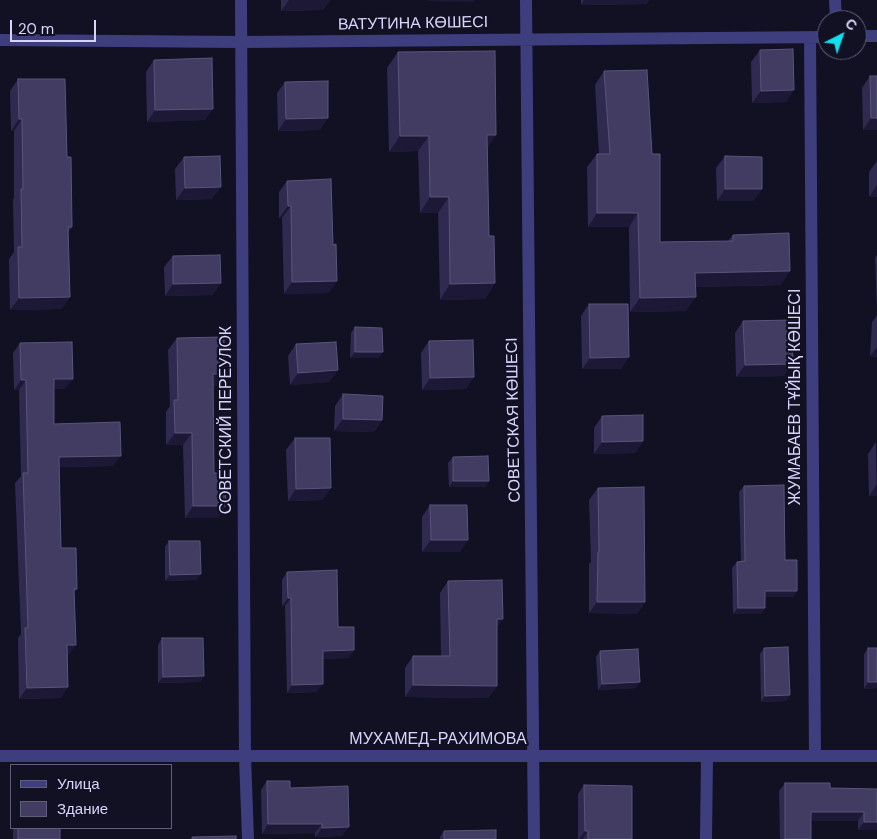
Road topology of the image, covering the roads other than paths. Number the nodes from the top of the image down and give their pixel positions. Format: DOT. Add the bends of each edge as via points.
graph roads {
  1 [pos="241,0"];
  2 [pos="526,0"];
  3 [pos="810,37"];
  4 [pos="817,37"];
  5 [pos="526,39"];
  6 [pos="0,40"];
  7 [pos="241,42"];
  8 [pos="0,756"];
  9 [pos="245,756"];
  10 [pos="533,756"];
  11 [pos="707,756"];
  12 [pos="815,756"];
  13 [pos="877,756"];
  14 [pos="248,839"];
  15 [pos="534,839"];
  16 [pos="706,839"];
  1 -- 7 [label="street, СОВЕТСКИЙ ПЕРЕУЛОК"];
  2 -- 5 [label="street, СОВЕТСКАЯ КӨШЕСІ"];
  3 -- 4 [label="street, ВАТУТИНА КӨШЕСІ"];
  3 -- 5 [label="street, ВАТУТИНА КӨШЕСІ"];
  3 -- 12 [label="street, ЖУМАБАЕВ ТҰЙЫҚ КӨШЕСІ"];
  5 -- 7 [label="street, ВАТУТИНА КӨШЕСІ"];
  5 -- 10 [label="street, СОВЕТСКАЯ КӨШЕСІ"];
  6 -- 7 [label="street, ВАТУТИНА КӨШЕСІ"];
  7 -- 9 [label="street, СОВЕТСКИЙ ПЕРЕУЛОК"];
  8 -- 9 [label="street, МУХАМЕД-РАХИМОВА"];
  9 -- 10 [label="street, МУХАМЕД-РАХИМОВА"];
  9 -- 14 [label="street, СОВЕТСКИЙ ПЕРЕУЛОК"];
  10 -- 11 [label="street, МУХАМЕД-РАХИМОВА"];
  10 -- 15 [label="street, СОВЕТСКАЯ КӨШЕСІ"];
  11 -- 12 [label="street, МУХАМЕД-РАХИМОВА"];
  11 -- 16 [label="street"];
  12 -- 13 [label="street, МУХАМЕД-РАХИМОВА"];
}
